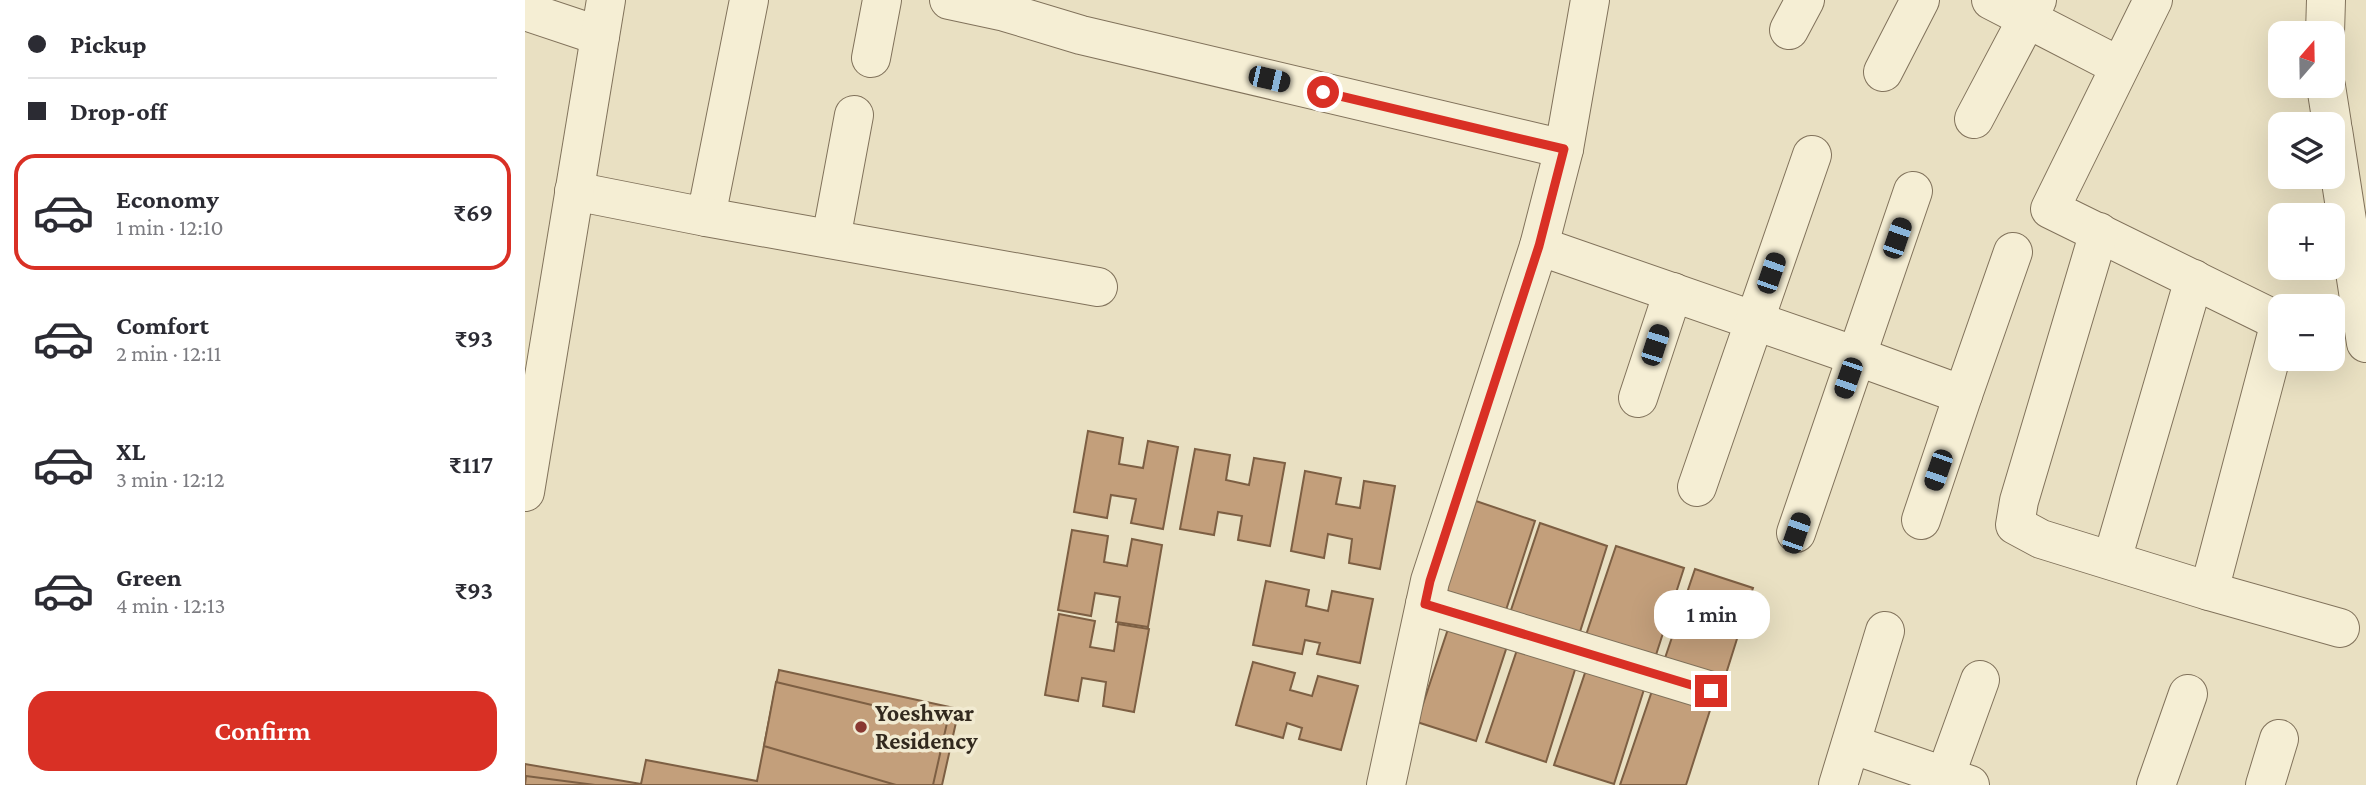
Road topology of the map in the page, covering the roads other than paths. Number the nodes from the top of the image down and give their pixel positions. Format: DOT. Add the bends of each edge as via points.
graph roads {
  1 [pos="749,0"];
  2 [pos="882,0"];
  3 [pos="950,0"];
  4 [pos="1590,0"];
  5 [pos="1920,0"];
  6 [pos="1991,0"];
  7 [pos="2153,0"];
  8 [pos="2326,0"];
  9 [pos="2033,9"];
  10 [pos="525,11"];
  11 [pos="603,18"];
  12 [pos="2325,21"];
  13 [pos="871,58"];
  14 [pos="2119,66"];
  15 [pos="1883,72"];
  16 [pos="854,115"];
  17 [pos="1974,120"];
  18 [pos="1564,149"];
  19 [pos="1812,155"];
  20 [pos="2342,189"];
  21 [pos="574,191"];
  22 [pos="1913,191"];
  23 [pos="706,216"];
  24 [pos="2099,232"];
  25 [pos="831,239"];
  26 [pos="1539,246"];
  27 [pos="2013,252"];
  28 [pos="2194,279"];
  29 [pos="1098,287"];
  30 [pos="1681,294"];
  31 [pos="2268,316"];
  32 [pos="1755,321"];
  33 [pos="2345,343"];
  34 [pos="2366,343"];
  35 [pos="2366,348"];
  36 [pos="1856,355"];
  37 [pos="535,365"];
  38 [pos="2268,367"];
  39 [pos="1963,395"];
  40 [pos="1638,398"];
  41 [pos="1697,487"];
  42 [pos="525,492"];
  43 [pos="1921,520"];
  44 [pos="1796,533"];
  45 [pos="2112,560"];
  46 [pos="2209,591"];
  47 [pos="1425,604"];
  48 [pos="2340,628"];
  49 [pos="1885,631"];
  50 [pos="1980,680"];
  51 [pos="1711,691"];
  52 [pos="2188,694"];
  53 [pos="2279,739"];
  54 [pos="1851,744"];
  55 [pos="1952,782"];
  56 [pos="1386,785"];
  57 [pos="1838,785"];
  58 [pos="2156,785"];
  59 [pos="2265,785"];
  1 -- 23 [label="street"];
  2 -- 13 [label="street"];
  3 -- 18 [label="street"];
  4 -- 18 [label="street"];
  5 -- 15 [label="street"];
  6 -- 9 [label="street"];
  7 -- 14 [label="street"];
  8 -- 12 [label="street"];
  9 -- 14 [label="street"];
  9 -- 17 [label="street"];
  10 -- 11 [label="street"];
  11 -- 21 [label="street"];
  14 -- 24 [label="street" via="2049,209"];
  16 -- 25 [label="street"];
  18 -- 26 [label="street"];
  19 -- 32 [label="street"];
  20 -- 34 [label="street"];
  21 -- 23 [label="street"];
  21 -- 37 [label="street"];
  22 -- 36 [label="street"];
  23 -- 25 [label="street"];
  24 -- 28 [label="street"];
  24 -- 45 [label="street" via="2015,525 2041,539"];
  25 -- 29 [label="street"];
  26 -- 30 [label="street"];
  26 -- 47 [label="street"];
  27 -- 39 [label="street"];
  28 -- 31 [label="street"];
  28 -- 45 [label="street"];
  30 -- 32 [label="street"];
  30 -- 40 [label="street"];
  32 -- 36 [label="street"];
  32 -- 41 [label="street"];
  33 -- 35 [label="street"];
  36 -- 39 [label="street"];
  36 -- 44 [label="street"];
  37 -- 42 [label="street"];
  38 -- 46 [label="street"];
  39 -- 43 [label="street"];
  45 -- 46 [label="street"];
  46 -- 48 [label="street"];
  47 -- 51 [label="street"];
  47 -- 56 [label="street"];
  49 -- 54 [label="street"];
  50 -- 55 [label="street"];
  52 -- 58 [label="street"];
  53 -- 59 [label="street"];
  54 -- 55 [label="street"];
  54 -- 57 [label="street"];
}
